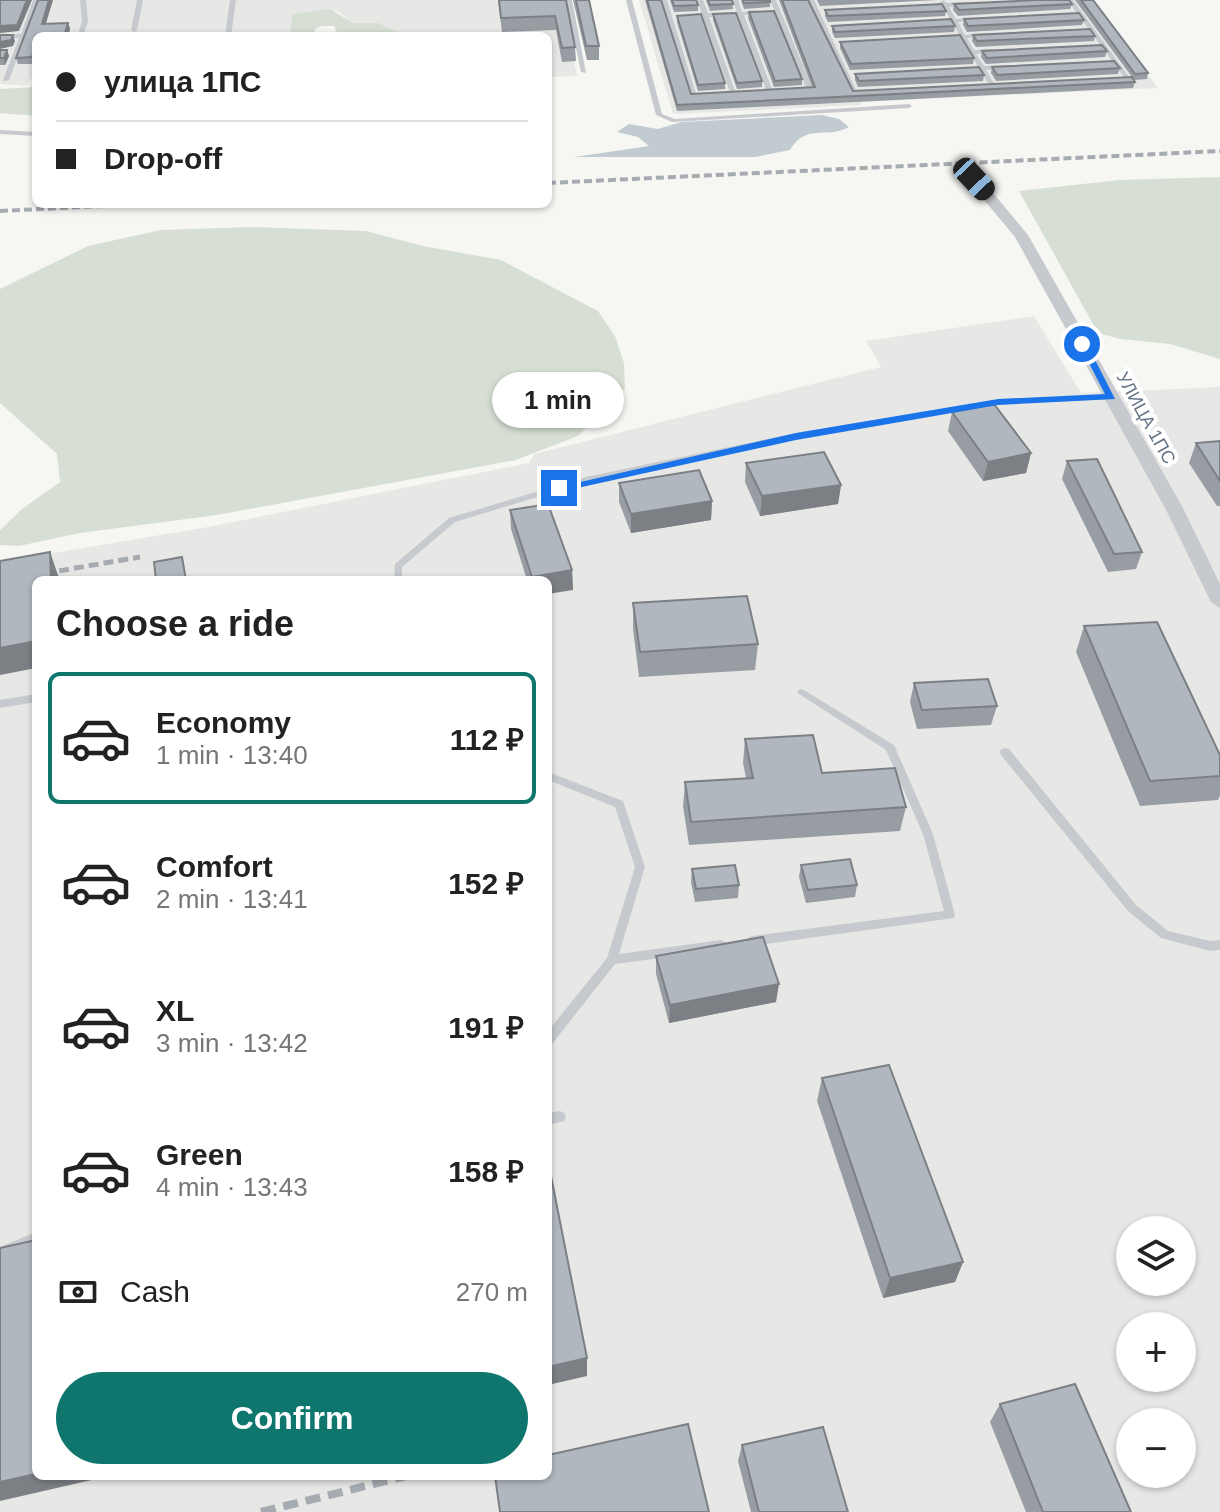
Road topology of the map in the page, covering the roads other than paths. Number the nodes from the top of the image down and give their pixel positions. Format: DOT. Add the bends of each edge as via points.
graph roads {
  1 [pos="36,0"];
  2 [pos="83,0"];
  3 [pos="140,0"];
  4 [pos="233,0"];
  5 [pos="569,0"];
  6 [pos="629,0"];
  7 [pos="664,0"];
  8 [pos="700,0"];
  9 [pos="735,0"];
  10 [pos="773,0"];
  11 [pos="811,0"];
  12 [pos="1070,0"];
  13 [pos="944,3"];
  14 [pos="976,4"];
  15 [pos="917,7"];
  16 [pos="831,10"];
  17 [pos="816,11"];
  18 [pos="778,12"];
  19 [pos="740,14"];
  20 [pos="1064,14"];
  21 [pos="1080,14"];
  22 [pos="706,15"];
  23 [pos="669,17"];
  24 [pos="986,19"];
  25 [pos="954,21"];
  26 [pos="925,22"];
  27 [pos="838,26"];
  28 [pos="824,27"];
  29 [pos="134,30"];
  30 [pos="1092,30"];
  31 [pos="1078,31"];
  32 [pos="82,32"];
  33 [pos="229,32"];
  34 [pos="992,35"];
  35 [pos="23,36"];
  36 [pos="963,36"];
  37 [pos="0,37"];
  38 [pos="942,38"];
  39 [pos="847,42"];
  40 [pos="831,43"];
  41 [pos="1104,46"];
  42 [pos="1089,47"];
  43 [pos="1002,50"];
  44 [pos="17,51"];
  45 [pos="8,52"];
  46 [pos="972,52"];
  47 [pos="1115,62"];
  48 [pos="1101,63"];
  49 [pos="1012,67"];
  50 [pos="10,68"];
  51 [pos="982,68"];
  52 [pos="0,69"];
  53 [pos="967,69"];
  54 [pos="584,72"];
  55 [pos="861,74"];
  56 [pos="846,75"];
  57 [pos="6,80"];
  58 [pos="1113,80"];
  59 [pos="992,85"];
  60 [pos="1007,85"];
  61 [pos="977,86"];
  62 [pos="796,90"];
  63 [pos="783,91"];
  64 [pos="869,91"];
  65 [pos="758,92"];
  66 [pos="770,92"];
  67 [pos="746,93"];
  68 [pos="720,94"];
  69 [pos="733,94"];
  70 [pos="707,95"];
  71 [pos="909,106"];
  72 [pos="0,132"];
  73 [pos="32,134"];
  74 [pos="974,179"];
  75 [pos="1111,397"];
  76 [pos="398,576"];
  77 [pos="1220,602"];
  78 [pos="802,692"];
  79 [pos="32,699"];
  80 [pos="0,704"];
  81 [pos="1005,752"];
  82 [pos="552,778"];
  83 [pos="1220,945"];
  84 [pos="612,960"];
  85 [pos="552,1035"];
  86 [pos="32,1240"];
  87 [pos="0,1253"];
  1 -- 35 [label="lane"];
  2 -- 32 [label="lane"];
  3 -- 29 [label="lane"];
  4 -- 33 [label="lane"];
  5 -- 54 [label="lane"];
  6 -- 71 [label="lane" via="664,118"];
  7 -- 23 [label="lane"];
  8 -- 22 [label="lane"];
  9 -- 19 [label="lane"];
  10 -- 18 [label="lane"];
  11 -- 17 [label="lane"];
  12 -- 21 [label="lane"];
  13 -- 14 [label="lane"];
  13 -- 15 [label="lane"];
  13 -- 25 [label="lane"];
  16 -- 17 [label="lane"];
  17 -- 28 [label="lane"];
  18 -- 19 [label="lane"];
  18 -- 62 [label="lane" via="810,90"];
  19 -- 22 [label="lane"];
  19 -- 66 [label="lane"];
  20 -- 21 [label="lane"];
  21 -- 30 [label="lane"];
  22 -- 23 [label="lane"];
  22 -- 69 [label="lane"];
  23 -- 70 [label="lane" via="694,96"];
  24 -- 25 [label="lane"];
  25 -- 26 [label="lane"];
  25 -- 36 [label="lane"];
  27 -- 28 [label="lane"];
  28 -- 40 [label="lane"];
  30 -- 31 [label="lane"];
  30 -- 41 [label="lane"];
  34 -- 36 [label="lane"];
  35 -- 37 [label="lane"];
  35 -- 44 [label="lane"];
  36 -- 38 [label="lane"];
  36 -- 46 [label="lane"];
  39 -- 40 [label="lane"];
  40 -- 56 [label="lane"];
  41 -- 42 [label="lane"];
  41 -- 47 [label="lane"];
  43 -- 46 [label="lane"];
  44 -- 45 [label="lane"];
  44 -- 50 [label="lane"];
  46 -- 51 [label="lane"];
  47 -- 48 [label="lane"];
  47 -- 58 [label="lane" via="1128,79"];
  49 -- 51 [label="lane"];
  50 -- 52 [label="lane"];
  50 -- 57 [label="lane"];
  51 -- 53 [label="lane"];
  51 -- 59 [label="lane"];
  55 -- 56 [label="lane"];
  56 -- 64 [label="lane" via="854,92"];
  59 -- 60 [label="lane"];
  59 -- 61 [label="lane"];
  63 -- 66 [label="lane"];
  65 -- 66 [label="lane"];
  67 -- 69 [label="lane"];
  68 -- 69 [label="lane"];
  72 -- 73 [label="lane"];
  74 -- 75 [label="street, УЛИЦА 1ПС" via="1021,235"];
  75 -- 76 [label="lane" via="998,402 796,436 586,480 452,520 398,566"];
  75 -- 77 [label="street, УЛИЦА 1ПС"];
  78 -- 84 [label="lane" via="890,748 928,834 950,915"];
  79 -- 80 [label="lane"];
  81 -- 83 [label="lane" via="1132,908 1165,935"];
  82 -- 84 [label="lane" via="619,804 640,867"];
  84 -- 85 [label="lane"];
  86 -- 87 [label="lane"];
}
